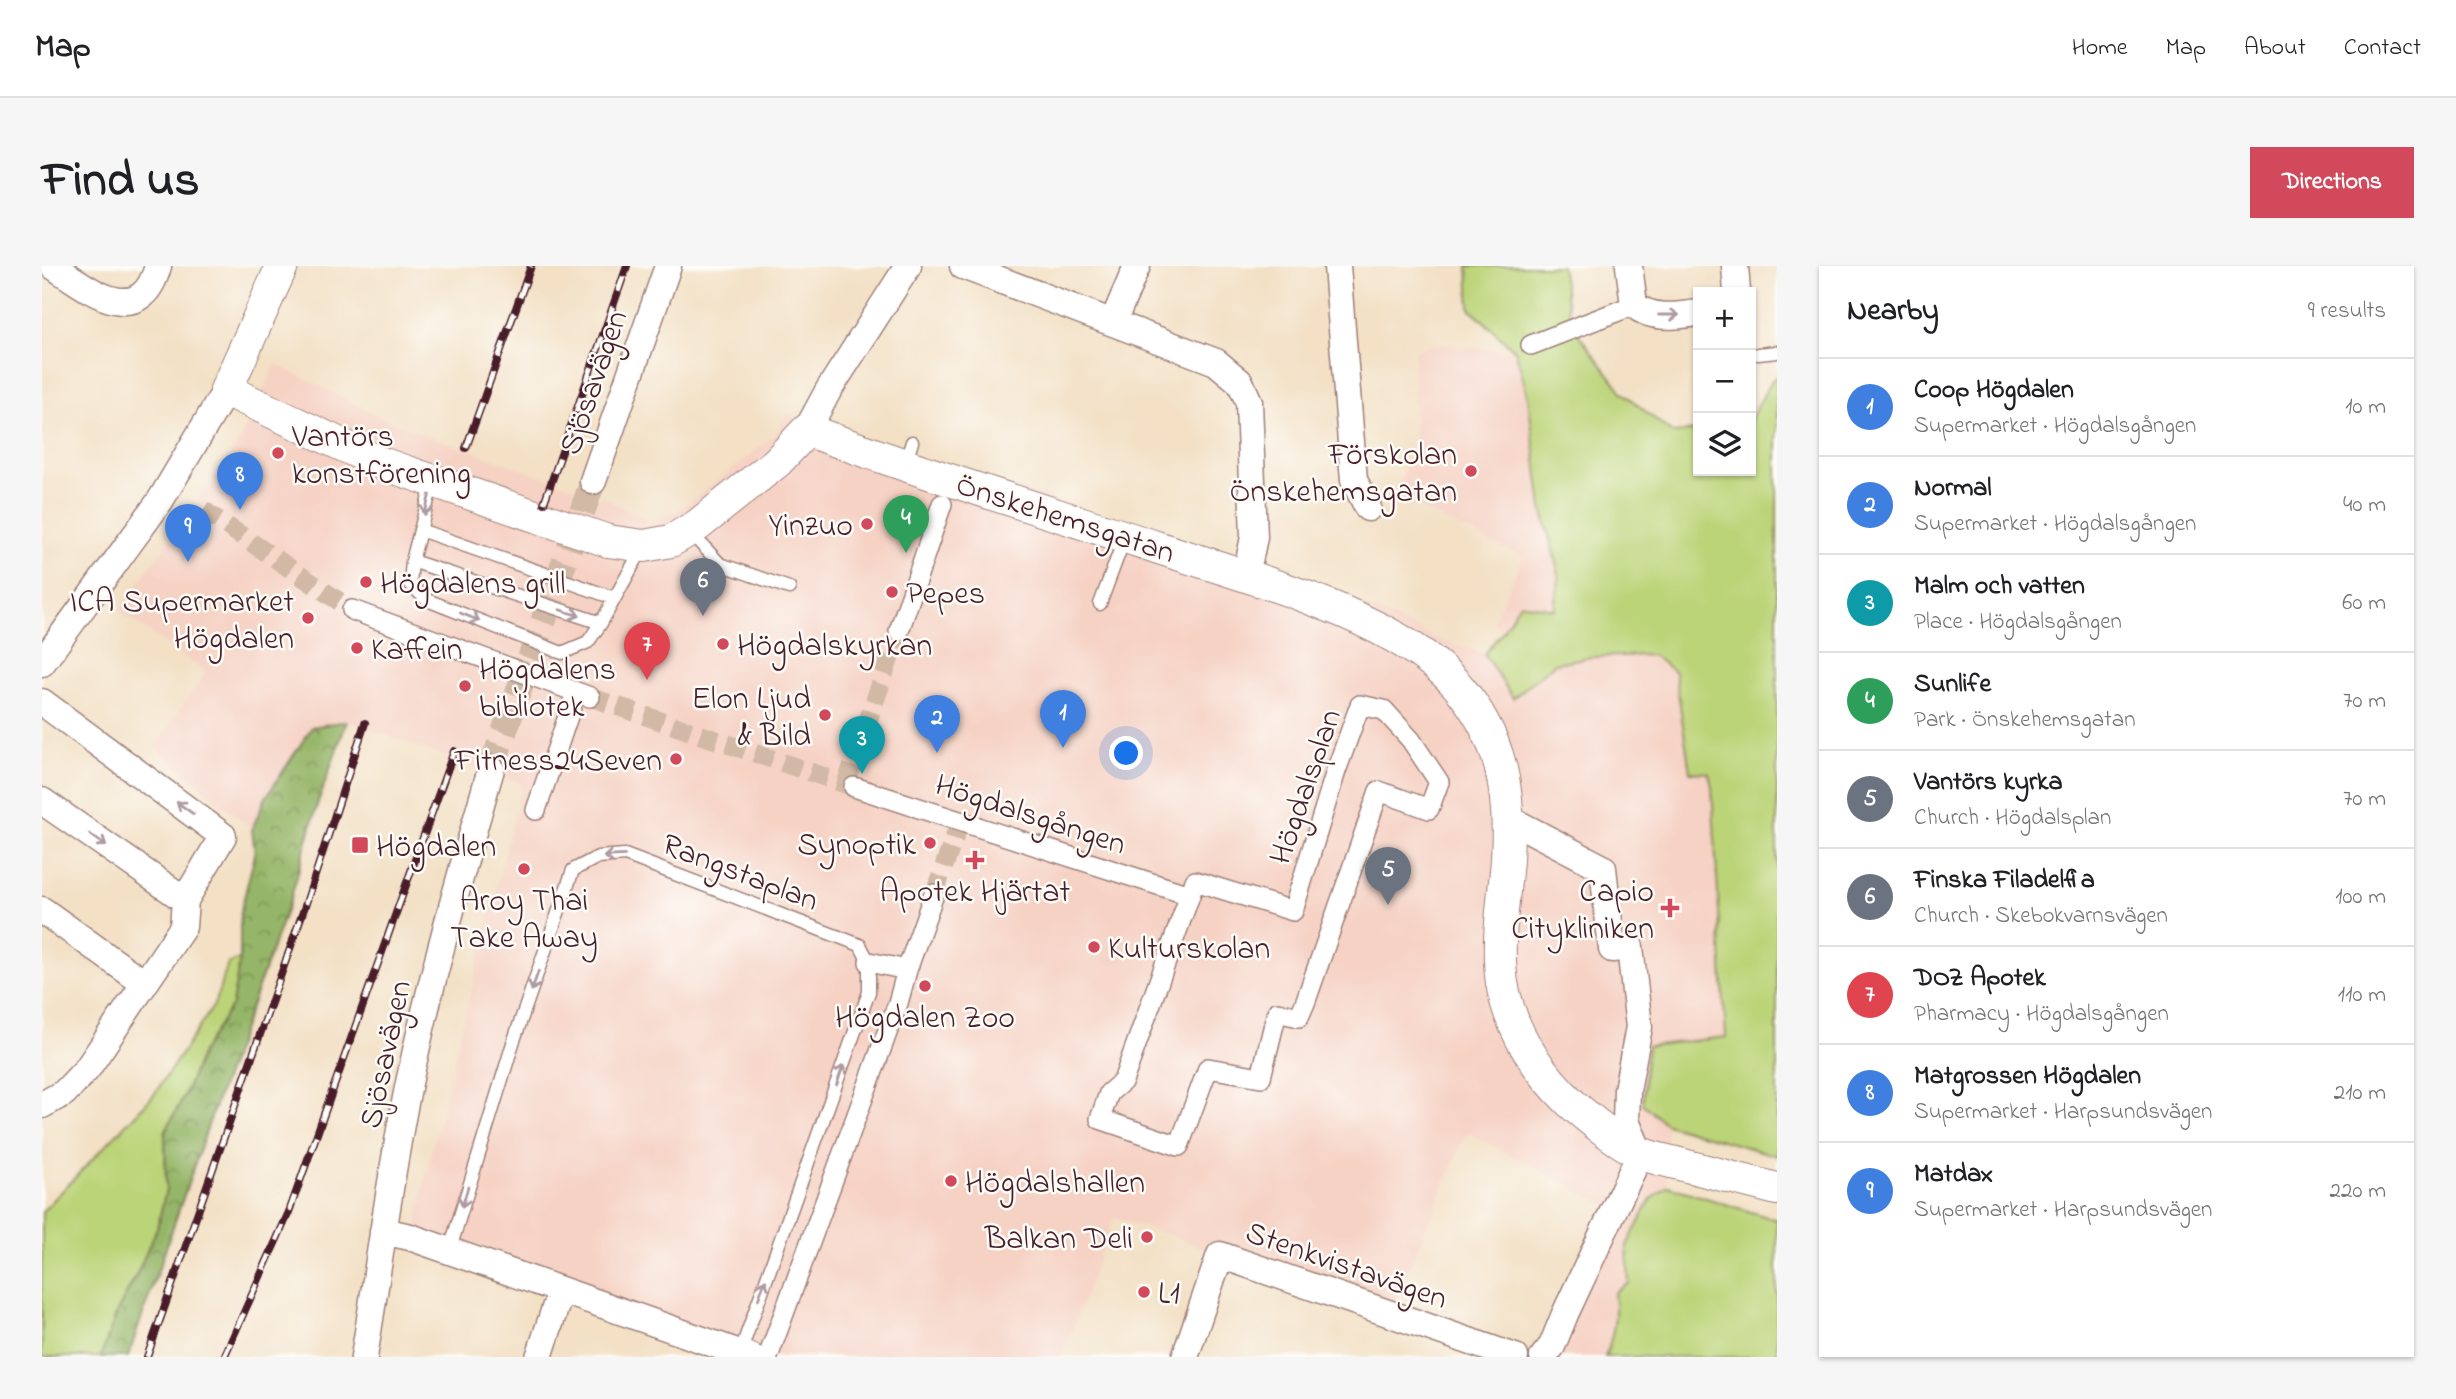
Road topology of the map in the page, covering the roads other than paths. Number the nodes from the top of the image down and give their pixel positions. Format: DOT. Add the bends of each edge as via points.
graph roads {
  1 [pos="53,266"];
  2 [pos="158,266"];
  3 [pos="282,266"];
  4 [pos="668,266"];
  5 [pos="908,266"];
  6 [pos="963,266"];
  7 [pos="1137,266"];
  8 [pos="1337,266"];
  9 [pos="1629,266"];
  10 [pos="1735,266"];
  11 [pos="1737,287"];
  12 [pos="1634,305"];
  13 [pos="1693,314"];
  14 [pos="1113,322"];
  15 [pos="1531,345"];
  16 [pos="1777,352"];
  17 [pos="1758,354"];
  18 [pos="226,390"];
  19 [pos="807,430"];
  20 [pos="433,481"];
  21 [pos="593,481"];
  22 [pos="942,504"];
  23 [pos="1368,508"];
  24 [pos="420,530"];
  25 [pos="689,530"];
  26 [pos="1126,537"];
  27 [pos="644,547"];
  28 [pos="412,561"];
  29 [pos="1245,576"];
  30 [pos="789,589"];
  31 [pos="614,598"];
  32 [pos="1100,604"];
  33 [pos="352,610"];
  34 [pos="601,623"];
  35 [pos="899,631"];
  36 [pos="42,663"];
  37 [pos="42,702"];
  38 [pos="491,769"];
  39 [pos="854,787"];
  40 [pos="42,801"];
  41 [pos="536,810"];
  42 [pos="1507,818"];
  43 [pos="934,894"];
  44 [pos="1189,895"];
  45 [pos="185,900"];
  46 [pos="42,910"];
  47 [pos="869,962"];
  48 [pos="907,970"];
  49 [pos="144,983"];
  50 [pos="42,1105"];
  51 [pos="1640,1154"];
  52 [pos="1777,1189"];
  53 [pos="383,1231"];
  54 [pos="449,1252"];
  55 [pos="561,1290"];
  56 [pos="745,1355"];
  57 [pos="365,1357"];
  58 [pos="539,1357"];
  59 [pos="768,1357"];
  60 [pos="1185,1357"];
  61 [pos="1515,1357"];
  62 [pos="1543,1357"];
  1 -- 2 [label="street" via="102,298 119,302 137,299 153,284"];
  3 -- 18 [label="street"];
  4 -- 21 [label="street, Sjösavägen"];
  5 -- 19 [label="street"];
  6 -- 14 [label="street"];
  7 -- 14 [label="street"];
  8 -- 23 [label="street" via="1354,480"];
  9 -- 12 [label="street"];
  10 -- 11 [label="street"];
  12 -- 13 [label="street, one-way" via="1644,313"];
  12 -- 15 [label="street"];
  14 -- 29 [label="street" via="1216,362 1240,382 1249,402 1254,537"];
  16 -- 17 [label="lane"];
  18 -- 20 [label="street" via="378,462"];
  18 -- 36 [label="street" via="160,501"];
  19 -- 25 [label="street" via="777,463"];
  19 -- 26 [label="street, Önskehemsgatan" via="908,453"];
  20 -- 24 [label="lane, one-way"];
  20 -- 27 [label="street" via="608,541"];
  22 -- 35 [label="street, Önskehemsgatan"];
  24 -- 28 [label="lane"];
  24 -- 31 [label="lane"];
  25 -- 27 [label="street" via="671,541"];
  25 -- 30 [label="lane" via="720,564"];
  26 -- 29 [label="street, Önskehemsgatan"];
  26 -- 32 [label="lane"];
  27 -- 31 [label="lane"];
  28 -- 34 [label="lane, one-way"];
  28 -- 34 [label="lane, one-way" via="410,584 427,600 562,653 588,642"];
  29 -- 42 [label="street, Önskehemsgatan" via="1366,622 1424,655 1456,683 1496,749 1504,776"];
  31 -- 34 [label="lane"];
  33 -- 41 [label="street" via="583,695"];
  45 -- 37 [label="street, one-way" via="223,836"];
  38 -- 53 [label="street, Sjösavägen" via="439,953 409,1084"];
  39 -- 44 [label="street, Högdalsgången"];
  40 -- 45 [label="street, one-way"];
  42 -- 51 [label="street, Önskehemsgatan" via="1500,948 1502,985 1515,1026 1535,1063 1557,1089 1583,1114"];
  42 -- 51 [label="street" via="1603,868 1612,949 1630,947 1639,1027 1626,1121"];
  43 -- 48 [label="street"];
  44 -- 44 [label="street, Högdalsplan" via="1123,1081 1109,1093 1100,1119 1179,1146 1208,1068 1261,1077 1277,1012 1299,1017 1379,791 1429,809 1439,782 1384,710 1360,705 1293,911 1195,881"];
  45 -- 49 [label="street" via="183,927"];
  46 -- 49 [label="street"];
  47 -- 48 [label="street"];
  47 -- 54 [label="lane, Rangstaplan, one-way" via="860,945 625,855 598,857 573,870"];
  56 -- 47 [label="lane, one-way" via="869,992"];
  48 -- 59 [label="street"];
  49 -- 50 [label="street" via="87,1069 64,1093"];
  51 -- 52 [label="street, Önskehemsgatan"];
  51 -- 62 [label="street"];
  53 -- 54 [label="street"];
  53 -- 57 [label="street, Sjösavägen"];
  54 -- 55 [label="street"];
  55 -- 56 [label="street"];
  55 -- 58 [label="street"];
  60 -- 61 [label="street, Stenkvistavägen" via="1220,1255"];
}
